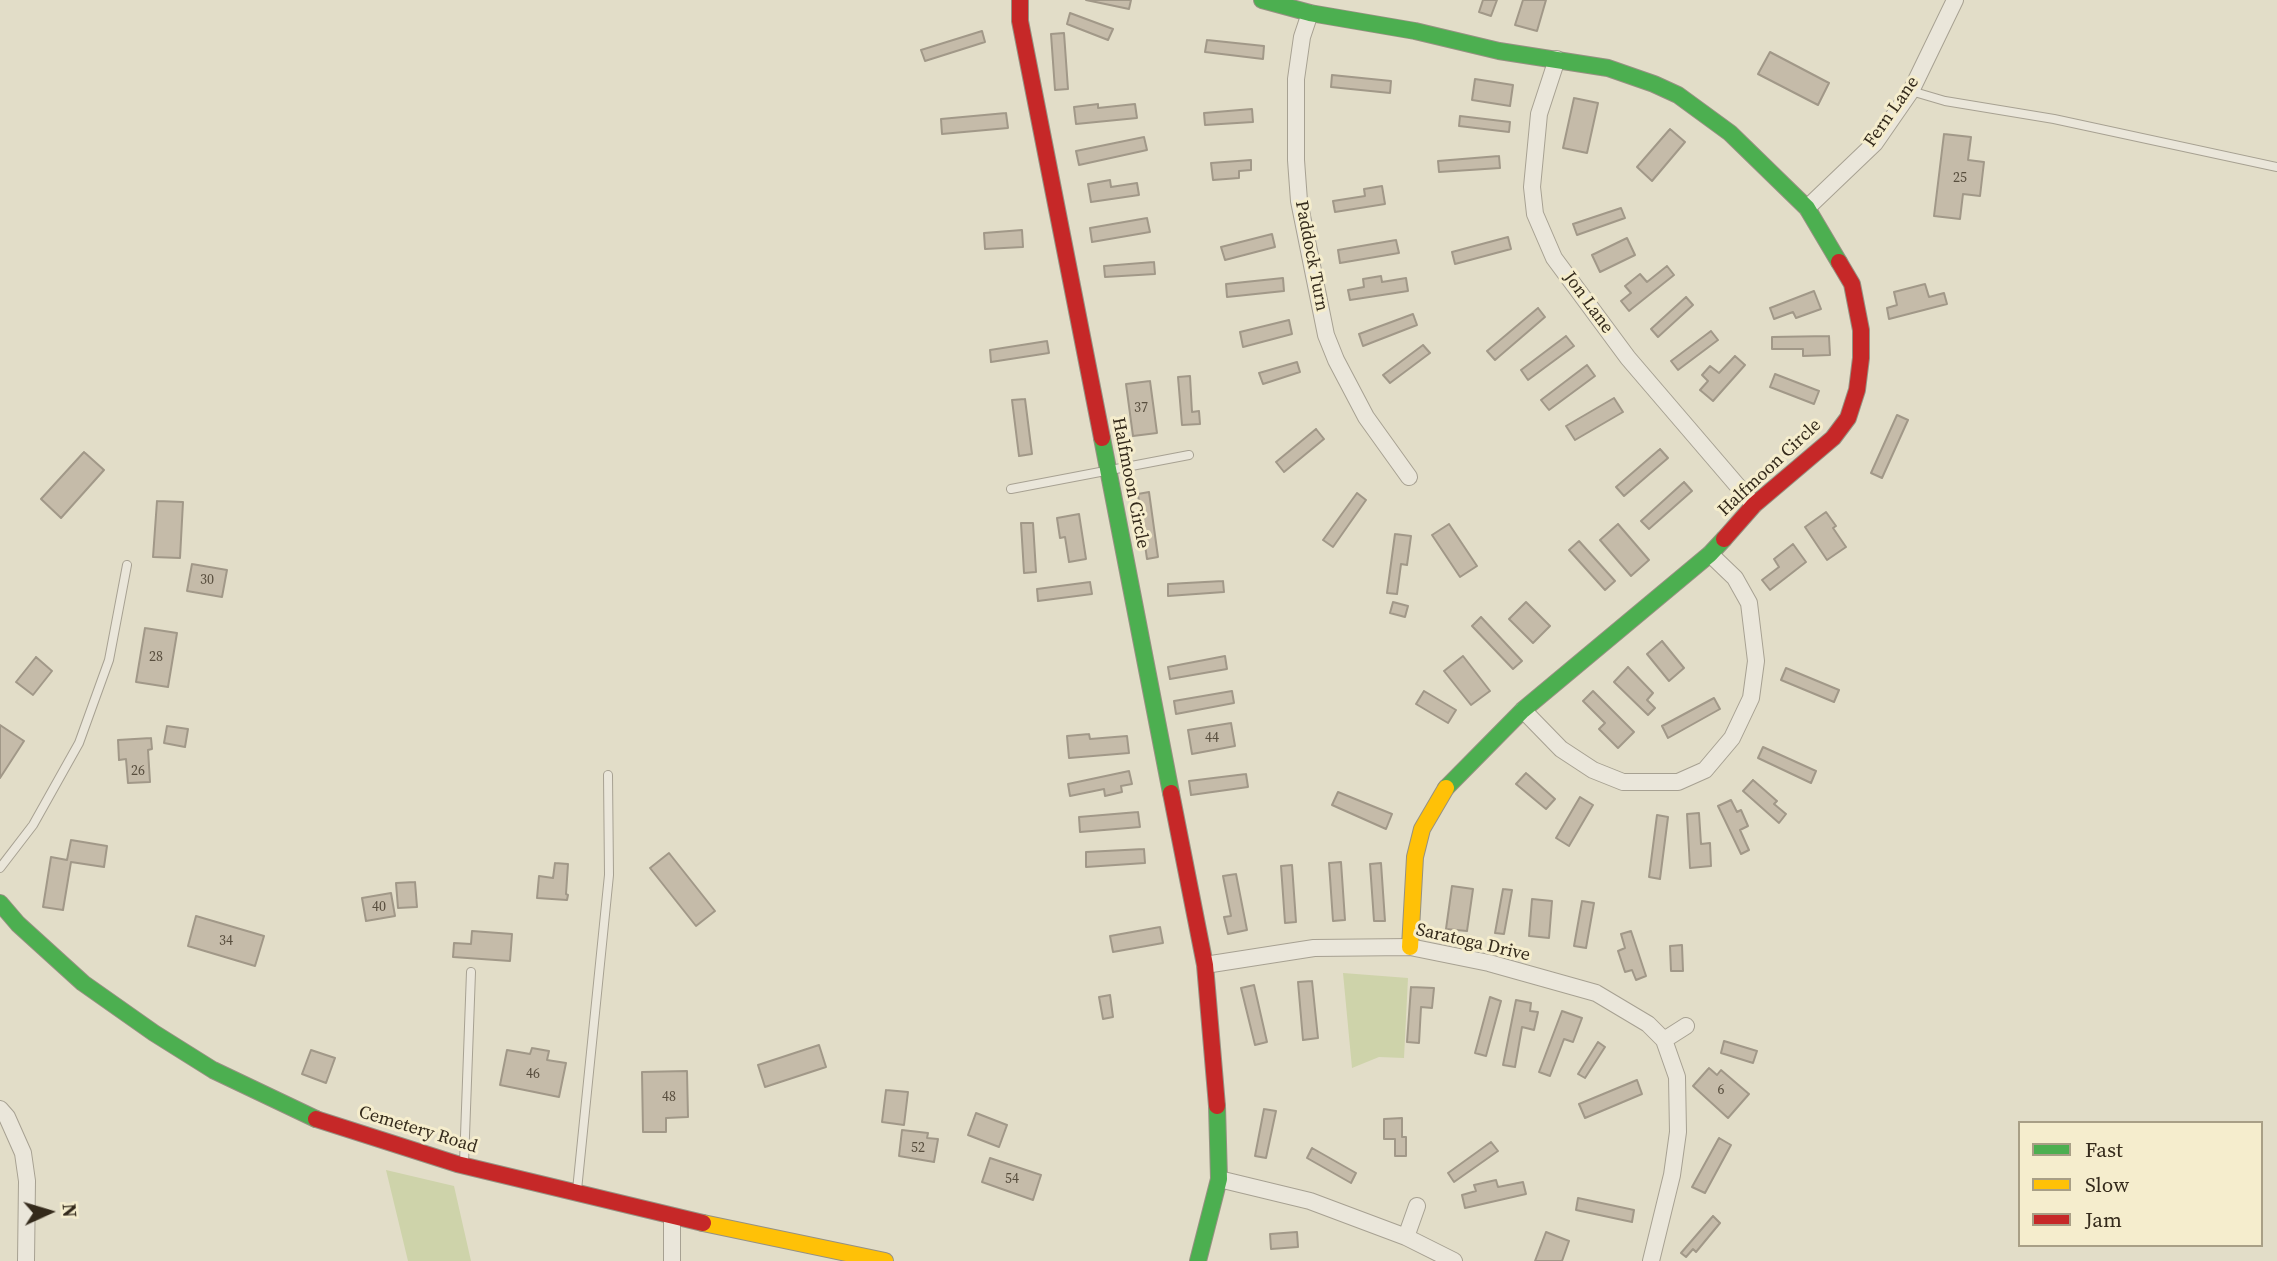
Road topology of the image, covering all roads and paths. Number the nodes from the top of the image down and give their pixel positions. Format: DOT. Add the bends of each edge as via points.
graph roads {
  1 [pos="1003,0"];
  2 [pos="1262,0"];
  3 [pos="1955,0"];
  4 [pos="1020,4"];
  5 [pos="1310,13"];
  6 [pos="1557,59"];
  7 [pos="1911,91"];
  8 [pos="2277,167"];
  9 [pos="1807,208"];
  10 [pos="1189,455"];
  11 [pos="1107,470"];
  12 [pos="1409,477"];
  13 [pos="1011,489"];
  14 [pos="1754,505"];
  15 [pos="1710,554"];
  16 [pos="127,565"];
  17 [pos="1523,710"];
  18 [pos="608,775"];
  19 [pos="0,868"];
  20 [pos="0,903"];
  21 [pos="1410,947"];
  22 [pos="1205,965"];
  23 [pos="471,972"];
  24 [pos="1686,1026"];
  25 [pos="1664,1040"];
  26 [pos="0,1109"];
  27 [pos="464,1166"];
  28 [pos="1219,1179"];
  29 [pos="577,1193"];
  30 [pos="1417,1206"];
  31 [pos="672,1216"];
  32 [pos="1406,1237"];
  33 [pos="26,1261"];
  34 [pos="672,1261"];
  35 [pos="885,1261"];
  36 [pos="1198,1261"];
  37 [pos="1454,1261"];
  38 [pos="1651,1261"];
  1 -- 4 [label="street, Halfmoon Circle" via="1012,7"];
  2 -- 5 [label="street, Halfmoon Circle"];
  3 -- 7 [label="street, Fern Lane"];
  4 -- 11 [label="street, Halfmoon Circle"];
  5 -- 6 [label="street, Halfmoon Circle"];
  5 -- 12 [label="street, Paddock Turn" via="1296,79 1296,160 1299,201 1326,335 1366,417"];
  6 -- 9 [label="street, Halfmoon Circle" via="1608,68 1678,95 1730,133"];
  6 -- 14 [label="street, Jon Lane" via="1539,114 1532,187 1535,214 1554,258 1628,358"];
  7 -- 8 [label="lane"];
  7 -- 9 [label="street, Fern Lane" via="1875,143"];
  9 -- 14 [label="street, Halfmoon Circle" via="1852,284 1861,330 1857,390 1848,418 1833,438"];
  10 -- 11 [label="lane"];
  11 -- 13 [label="lane"];
  11 -- 22 [label="street, Halfmoon Circle"];
  14 -- 15 [label="street, Halfmoon Circle"];
  15 -- 17 [label="street, Halfmoon Circle"];
  15 -- 17 [label="street" via="1735,578 1749,603 1756,662 1751,698 1732,738 1705,770 1678,782 1623,782 1569,755"];
  16 -- 19 [label="lane" via="109,660 79,743 33,825"];
  17 -- 21 [label="street, Halfmoon Circle" via="1450,782 1422,829 1415,857"];
  18 -- 29 [label="lane" via="609,875"];
  20 -- 27 [label="street, Cemetery Road" via="83,983 213,1070 315,1119"];
  21 -- 22 [label="street, Saratoga Drive" via="1314,948"];
  21 -- 25 [label="street, Saratoga Drive" via="1596,993 1648,1024"];
  22 -- 28 [label="street" via="1219,1124"];
  23 -- 27 [label="lane"];
  24 -- 25 [label="street"];
  25 -- 38 [label="street, Saratoga Drive" via="1678,1077 1678,1132"];
  26 -- 33 [label="street" via="23,1153"];
  27 -- 29 [label="street, Cemetery Road"];
  28 -- 32 [label="street" via="1310,1201"];
  28 -- 36 [label="street"];
  29 -- 31 [label="street, Cemetery Road"];
  30 -- 32 [label="street"];
  31 -- 34 [label="street"];
  31 -- 35 [label="street, Cemetery Road"];
  32 -- 37 [label="street"];
}
